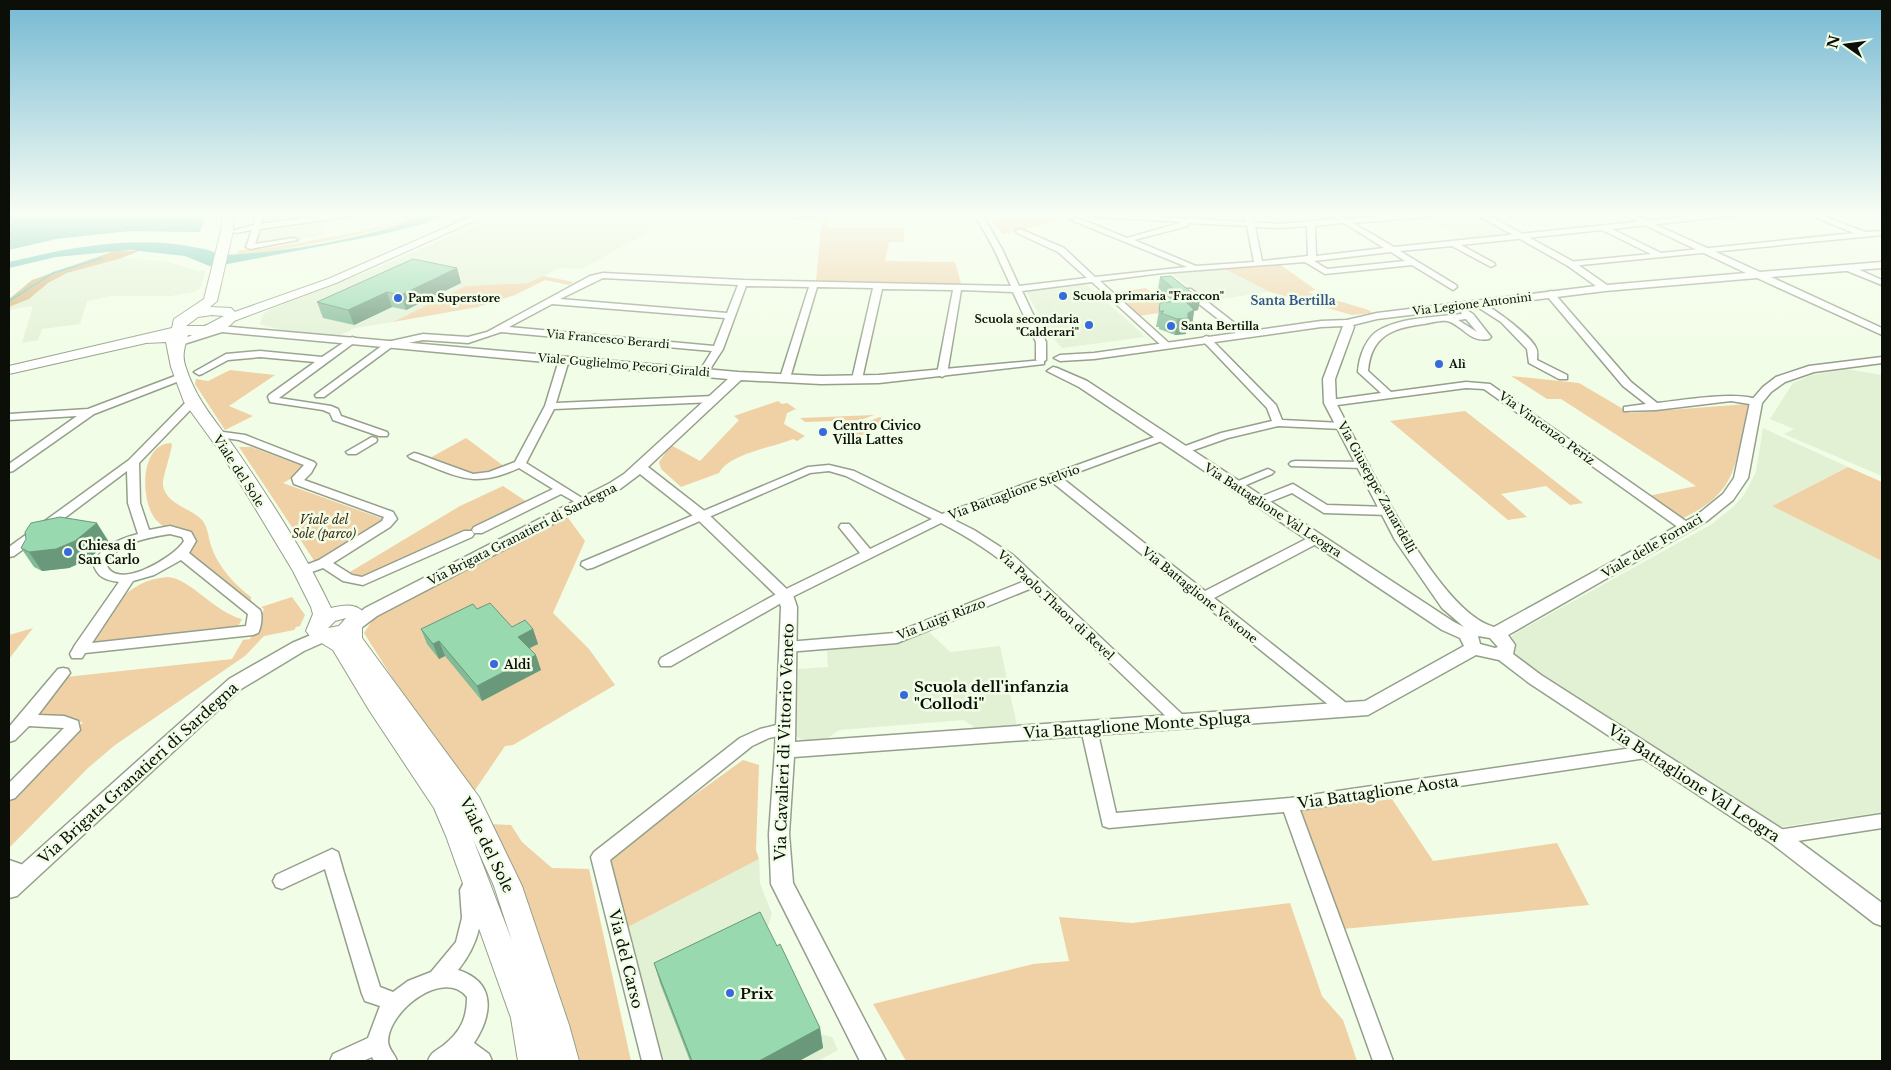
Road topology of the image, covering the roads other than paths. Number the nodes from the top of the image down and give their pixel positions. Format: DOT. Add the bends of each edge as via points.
graph roads {
  1 [pos="224,263"];
  2 [pos="373,263"];
  3 [pos="1004,263"];
  4 [pos="1074,263"];
  5 [pos="1184,263"];
  6 [pos="1268,263"];
  7 [pos="1315,263"];
  8 [pos="1411,263"];
  9 [pos="1487,263"];
  10 [pos="1582,263"];
  11 [pos="1732,263"];
  12 [pos="1259,264"];
  13 [pos="1571,264"];
  14 [pos="1491,265"];
  15 [pos="1882,265"];
  16 [pos="223,266"];
  17 [pos="1197,268"];
  18 [pos="1848,268"];
  19 [pos="1162,271"];
  20 [pos="1761,276"];
  21 [pos="1091,280"];
  22 [pos="743,283"];
  23 [pos="1882,283"];
  24 [pos="814,284"];
  25 [pos="878,286"];
  26 [pos="1453,287"];
  27 [pos="214,288"];
  28 [pos="1605,288"];
  29 [pos="958,289"];
  30 [pos="1016,289"];
  31 [pos="1550,294"];
  32 [pos="551,301"];
  33 [pos="274,302"];
  34 [pos="1479,304"];
  35 [pos="1460,306"];
  36 [pos="730,316"];
  37 [pos="1470,316"];
  38 [pos="228,318"];
  39 [pos="1450,319"];
  40 [pos="1347,323"];
  41 [pos="204,329"];
  42 [pos="184,331"];
  43 [pos="494,331"];
  44 [pos="264,332"];
  45 [pos="1882,332"];
  46 [pos="1243,334"];
  47 [pos="140,337"];
  48 [pos="1206,339"];
  49 [pos="352,340"];
  50 [pos="1041,342"];
  51 [pos="390,344"];
  52 [pos="1166,345"];
  53 [pos="718,349"];
  54 [pos="464,351"];
  55 [pos="323,360"];
  56 [pos="564,360"];
  57 [pos="1882,360"];
  58 [pos="1064,361"];
  59 [pos="1045,365"];
  60 [pos="13,368"];
  61 [pos="199,372"];
  62 [pos="704,372"];
  63 [pos="942,374"];
  64 [pos="183,376"];
  65 [pos="738,376"];
  66 [pos="1563,377"];
  67 [pos="785,378"];
  68 [pos="857,379"];
  69 [pos="1079,382"];
  70 [pos="320,395"];
  71 [pos="1389,395"];
  72 [pos="714,398"];
  73 [pos="1756,402"];
  74 [pos="1330,403"];
  75 [pos="550,406"];
  76 [pos="196,407"];
  77 [pos="1656,407"];
  78 [pos="1628,409"];
  79 [pos="90,412"];
  80 [pos="9,417"];
  81 [pos="1278,423"];
  82 [pos="1342,426"];
  83 [pos="216,434"];
  84 [pos="383,434"];
  85 [pos="1163,437"];
  86 [pos="372,440"];
  87 [pos="1184,450"];
  88 [pos="352,452"];
  89 [pos="414,456"];
  90 [pos="132,462"];
  91 [pos="520,464"];
  92 [pos="1295,464"];
  93 [pos="1363,465"];
  94 [pos="640,467"];
  95 [pos="9,469"];
  96 [pos="1268,472"];
  97 [pos="1055,478"];
  98 [pos="1235,486"];
  99 [pos="561,490"];
  100 [pos="1260,502"];
  101 [pos="584,503"];
  102 [pos="1388,511"];
  103 [pos="702,516"];
  104 [pos="943,518"];
  105 [pos="845,527"];
  106 [pos="1686,528"];
  107 [pos="144,534"];
  108 [pos="1316,539"];
  109 [pos="9,553"];
  110 [pos="182,554"];
  111 [pos="867,554"];
  112 [pos="324,562"];
  113 [pos="587,565"];
  114 [pos="129,577"];
  115 [pos="307,579"];
  116 [pos="1032,583"];
  117 [pos="785,595"];
  118 [pos="1203,598"];
  119 [pos="337,625"];
  120 [pos="1480,637"];
  121 [pos="787,647"];
  122 [pos="1502,654"];
  123 [pos="666,662"];
  124 [pos="63,673"];
  125 [pos="1345,710"];
  126 [pos="25,720"];
  127 [pos="1180,721"];
  128 [pos="1089,729"];
  129 [pos="9,736"];
  130 [pos="785,740"];
  131 [pos="1646,752"];
  132 [pos="9,793"];
  133 [pos="1290,805"];
  134 [pos="1882,821"];
  135 [pos="460,836"];
  136 [pos="1778,837"];
  137 [pos="600,857"];
  138 [pos="17,871"];
  139 [pos="282,881"];
  140 [pos="9,889"];
  141 [pos="1882,916"];
  142 [pos="438,978"];
  143 [pos="395,1002"];
  144 [pos="456,1049"];
  145 [pos="382,1053"];
  146 [pos="340,1061"];
  147 [pos="438,1061"];
  148 [pos="482,1061"];
  149 [pos="534,1061"];
  150 [pos="563,1061"];
  151 [pos="652,1061"];
  152 [pos="873,1061"];
  153 [pos="1383,1061"];
  1 -- 16 [label="main road"];
  2 -- 33 [label="main road"];
  3 -- 30 [label="street"];
  4 -- 21 [label="street"];
  5 -- 17 [label="street"];
  6 -- 12 [label="street"];
  7 -- 8 [label="street" via="1325,272"];
  8 -- 26 [label="street"];
  9 -- 14 [label="street"];
  10 -- 13 [label="street"];
  11 -- 20 [label="street"];
  12 -- 17 [label="street"];
  13 -- 28 [label="street"];
  15 -- 18 [label="street, Via Legione Antonini"];
  16 -- 27 [label="main road"];
  16 -- 38 [label="main road"];
  17 -- 19 [label="street"];
  18 -- 20 [label="street, Via Legione Antonini"];
  18 -- 23 [label="street"];
  19 -- 21 [label="street"];
  19 -- 46 [label="street"];
  20 -- 28 [label="street, Via Legione Antonini"];
  20 -- 45 [label="street"];
  21 -- 30 [label="street"];
  21 -- 52 [label="street"];
  22 -- 24 [label="street"];
  22 -- 32 [label="street" via="613,274 593,278"];
  22 -- 36 [label="street"];
  24 -- 25 [label="street"];
  24 -- 67 [label="street"];
  25 -- 29 [label="street"];
  25 -- 68 [label="street"];
  27 -- 42 [label="main road" via="210,301"];
  27 -- 47 [label="main road" via="184,315"];
  28 -- 31 [label="street, Via Legione Antonini"];
  29 -- 30 [label="street"];
  29 -- 63 [label="street"];
  30 -- 50 [label="street"];
  31 -- 34 [label="street, Via Legione Antonini"];
  31 -- 77 [label="street" via="1627,384"];
  32 -- 36 [label="street"];
  32 -- 43 [label="street"];
  33 -- 38 [label="main road"];
  33 -- 44 [label="street" via="241,320 241,325"];
  34 -- 35 [label="street, Via Legione Antonini"];
  34 -- 66 [label="street" via="1504,320 1532,348 1532,361"];
  35 -- 37 [label="street"];
  35 -- 40 [label="street, Via Legione Antonini"];
  36 -- 53 [label="street"];
  37 -- 39 [label="street"];
  37 -- 39 [label="street" via="1486,337 1477,336"];
  38 -- 41 [label="main road"];
  38 -- 42 [label="main road"];
  38 -- 44 [label="street, Viale Guglielmo Pecori Giraldi"];
  39 -- 71 [label="street" via="1394,327 1378,336 1364,360 1363,372"];
  40 -- 46 [label="street, Via Legione Antonini"];
  40 -- 74 [label="street, Via Giuseppe Zanardelli" via="1349,327 1329,378"];
  41 -- 42 [label="main road"];
  42 -- 44 [label="street"];
  42 -- 47 [label="main road"];
  42 -- 47 [label="main road" via="170,338"];
  42 -- 64 [label="main road, Viale del Sole" via="178,367"];
  43 -- 51 [label="street" via="468,340 423,337"];
  43 -- 53 [label="street, Via Francesco Berardi"];
  43 -- 54 [label="street"];
  44 -- 49 [label="street, Viale Guglielmo Pecori Giraldi"];
  46 -- 48 [label="street, Via Legione Antonini"];
  47 -- 60 [label="main road"];
  48 -- 52 [label="street, Via Legione Antonini"];
  48 -- 81 [label="street" via="1272,407"];
  49 -- 51 [label="street, Viale Guglielmo Pecori Giraldi"];
  49 -- 55 [label="street"];
  50 -- 58 [label="street"];
  50 -- 59 [label="street"];
  51 -- 54 [label="street, Viale Guglielmo Pecori Giraldi"];
  51 -- 70 [label="street"];
  52 -- 58 [label="street, Via Legione Antonini"];
  53 -- 62 [label="street"];
  54 -- 56 [label="street, Viale Guglielmo Pecori Giraldi"];
  55 -- 61 [label="street" via="260,354 226,357"];
  55 -- 84 [label="street" via="273,397 274,400 330,409 337,418"];
  56 -- 62 [label="street, Viale Guglielmo Pecori Giraldi"];
  56 -- 75 [label="street"];
  57 -- 73 [label="street" via="1788,375 1762,392"];
  58 -- 59 [label="street, Via Legione Antonini"];
  58 -- 69 [label="street, Via Battaglione Val Leogra"];
  59 -- 63 [label="street, Viale Guglielmo Pecori Giraldi"];
  59 -- 69 [label="street, Via Battaglione Val Leogra"];
  62 -- 65 [label="street, Viale Guglielmo Pecori Giraldi"];
  63 -- 68 [label="street, Viale Guglielmo Pecori Giraldi"];
  64 -- 76 [label="main road, Viale del Sole"];
  64 -- 79 [label="street"];
  65 -- 67 [label="street, Viale Guglielmo Pecori Giraldi"];
  65 -- 72 [label="street, Via Brigata Granatieri di Sardegna"];
  67 -- 68 [label="street, Viale Guglielmo Pecori Giraldi"];
  69 -- 85 [label="street, Via Battaglione Val Leogra"];
  71 -- 74 [label="street, Via Vincenzo Periz"];
  71 -- 106 [label="street, Via Vincenzo Periz" via="1466,385 1490,387"];
  72 -- 75 [label="street"];
  72 -- 94 [label="street, Via Brigata Granatieri di Sardegna"];
  73 -- 77 [label="street" via="1731,398"];
  73 -- 106 [label="street, Viale delle Fornaci" via="1741,478 1728,497"];
  74 -- 82 [label="street, Via Giuseppe Zanardelli"];
  75 -- 91 [label="street"];
  76 -- 83 [label="main road, Viale del Sole"];
  76 -- 90 [label="street" via="168,426"];
  77 -- 78 [label="street"];
  79 -- 80 [label="street"];
  79 -- 95 [label="street"];
  81 -- 82 [label="street"];
  81 -- 87 [label="street" via="1225,434"];
  82 -- 93 [label="street, Via Giuseppe Zanardelli"];
  83 -- 112 [label="street" via="240,438 310,464 298,482 390,515 391,519 386,524"];
  83 -- 115 [label="main road, Viale del Sole"];
  85 -- 87 [label="street, Via Battaglione Val Leogra"];
  85 -- 97 [label="street, Via Battaglione Stelvio"];
  86 -- 88 [label="street"];
  87 -- 98 [label="street, Via Battaglione Val Leogra"];
  89 -- 91 [label="street" via="481,478"];
  90 -- 107 [label="street" via="134,502"];
  90 -- 109 [label="street"];
  91 -- 99 [label="street"];
  92 -- 93 [label="street"];
  93 -- 102 [label="street, Via Giuseppe Zanardelli"];
  94 -- 101 [label="street, Via Brigata Granatieri di Sardegna" via="616,486"];
  94 -- 103 [label="street"];
  96 -- 98 [label="street"];
  97 -- 104 [label="street, Via Battaglione Stelvio"];
  97 -- 118 [label="street, Via Battaglione Vestone"];
  98 -- 100 [label="street, Via Battaglione Val Leogra"];
  99 -- 101 [label="street"];
  99 -- 112 [label="street" via="363,581 348,578"];
  100 -- 102 [label="street" via="1293,488 1324,509"];
  100 -- 108 [label="street, Via Battaglione Val Leogra"];
  101 -- 119 [label="street, Via Brigata Granatieri di Sardegna" via="364,616"];
  102 -- 120 [label="street, Via Giuseppe Zanardelli" via="1403,540 1448,604"];
  103 -- 104 [label="street, Via Paolo Thaon di Revel" via="818,468 850,473"];
  103 -- 113 [label="street, Via Paolo Thaon di Revel"];
  103 -- 117 [label="street"];
  104 -- 111 [label="street, Via Battaglione Stelvio"];
  104 -- 116 [label="street, Via Paolo Thaon di Revel" via="1008,558"];
  105 -- 111 [label="street"];
  106 -- 120 [label="street, Viale delle Fornaci"];
  107 -- 110 [label="street" via="170,530 187,535 190,541"];
  107 -- 114 [label="street" via="109,552 100,566 107,575"];
  108 -- 118 [label="street"];
  108 -- 120 [label="street, Via Battaglione Val Leogra" via="1448,626"];
  110 -- 114 [label="street" via="159,569"];
  110 -- 114 [label="street" via="255,613 252,630 78,652"];
  111 -- 117 [label="street, Via Battaglione Stelvio"];
  112 -- 115 [label="street"];
  115 -- 119 [label="main road, Viale del Sole" via="323,614"];
  116 -- 121 [label="street, Via Luigi Rizzo" via="897,638"];
  116 -- 127 [label="street, Via Paolo Thaon di Revel"];
  117 -- 121 [label="street, Via Cavalieri di Vittorio Veneto" via="789,607"];
  117 -- 123 [label="street, Via Battaglione Stelvio"];
  118 -- 125 [label="street, Via Battaglione Vestone"];
  119 -- 135 [label="main road, Viale del Sole" via="336,639 444,803"];
  119 -- 138 [label="street, Via Brigata Granatieri di Sardegna" via="235,684"];
  119 -- 150 [label="main road, Viale del Sole" via="351,638 470,804 508,886 554,1024"];
  120 -- 122 [label="street" via="1488,654"];
  120 -- 122 [label="street" via="1507,645"];
  120 -- 125 [label="street, Via Battaglione Monte Spluga" via="1368,708"];
  121 -- 130 [label="street, Via Cavalieri di Vittorio Veneto"];
  122 -- 131 [label="street, Via Battaglione Val Leogra"];
  124 -- 126 [label="street"];
  125 -- 127 [label="street, Via Battaglione Monte Spluga"];
  126 -- 129 [label="street"];
  126 -- 132 [label="street" via="64,722 72,724 72,730"];
  127 -- 128 [label="street, Via Battaglione Monte Spluga"];
  128 -- 130 [label="street, Via Battaglione Monte Spluga"];
  128 -- 133 [label="street, Via Battaglione Aosta" via="1109,821"];
  130 -- 137 [label="street, Via Battaglione Monte Spluga" via="766,733 746,742"];
  130 -- 152 [label="street, Via Cavalieri di Vittorio Veneto" via="779,834 782,884"];
  131 -- 133 [label="street, Via Battaglione Aosta"];
  131 -- 136 [label="street, Via Battaglione Val Leogra"];
  133 -- 153 [label="street"];
  134 -- 136 [label="street"];
  135 -- 142 [label="street" via="472,922 458,958"];
  135 -- 149 [label="main road, Viale del Sole" via="526,1018"];
  136 -- 141 [label="street, Via Battaglione Val Leogra"];
  137 -- 151 [label="street, Via del Carso"];
  138 -- 140 [label="street, Via Brigata Granatieri di Sardegna"];
  139 -- 143 [label="street" via="332,857 372,994"];
  142 -- 143 [label="street" via="408,991"];
  142 -- 144 [label="street" via="463,981 477,998 474,1023"];
  143 -- 145 [label="street" via="379,1030"];
  144 -- 147 [label="street"];
  144 -- 148 [label="street" via="469,1051"];
  145 -- 146 [label="street"];
}
